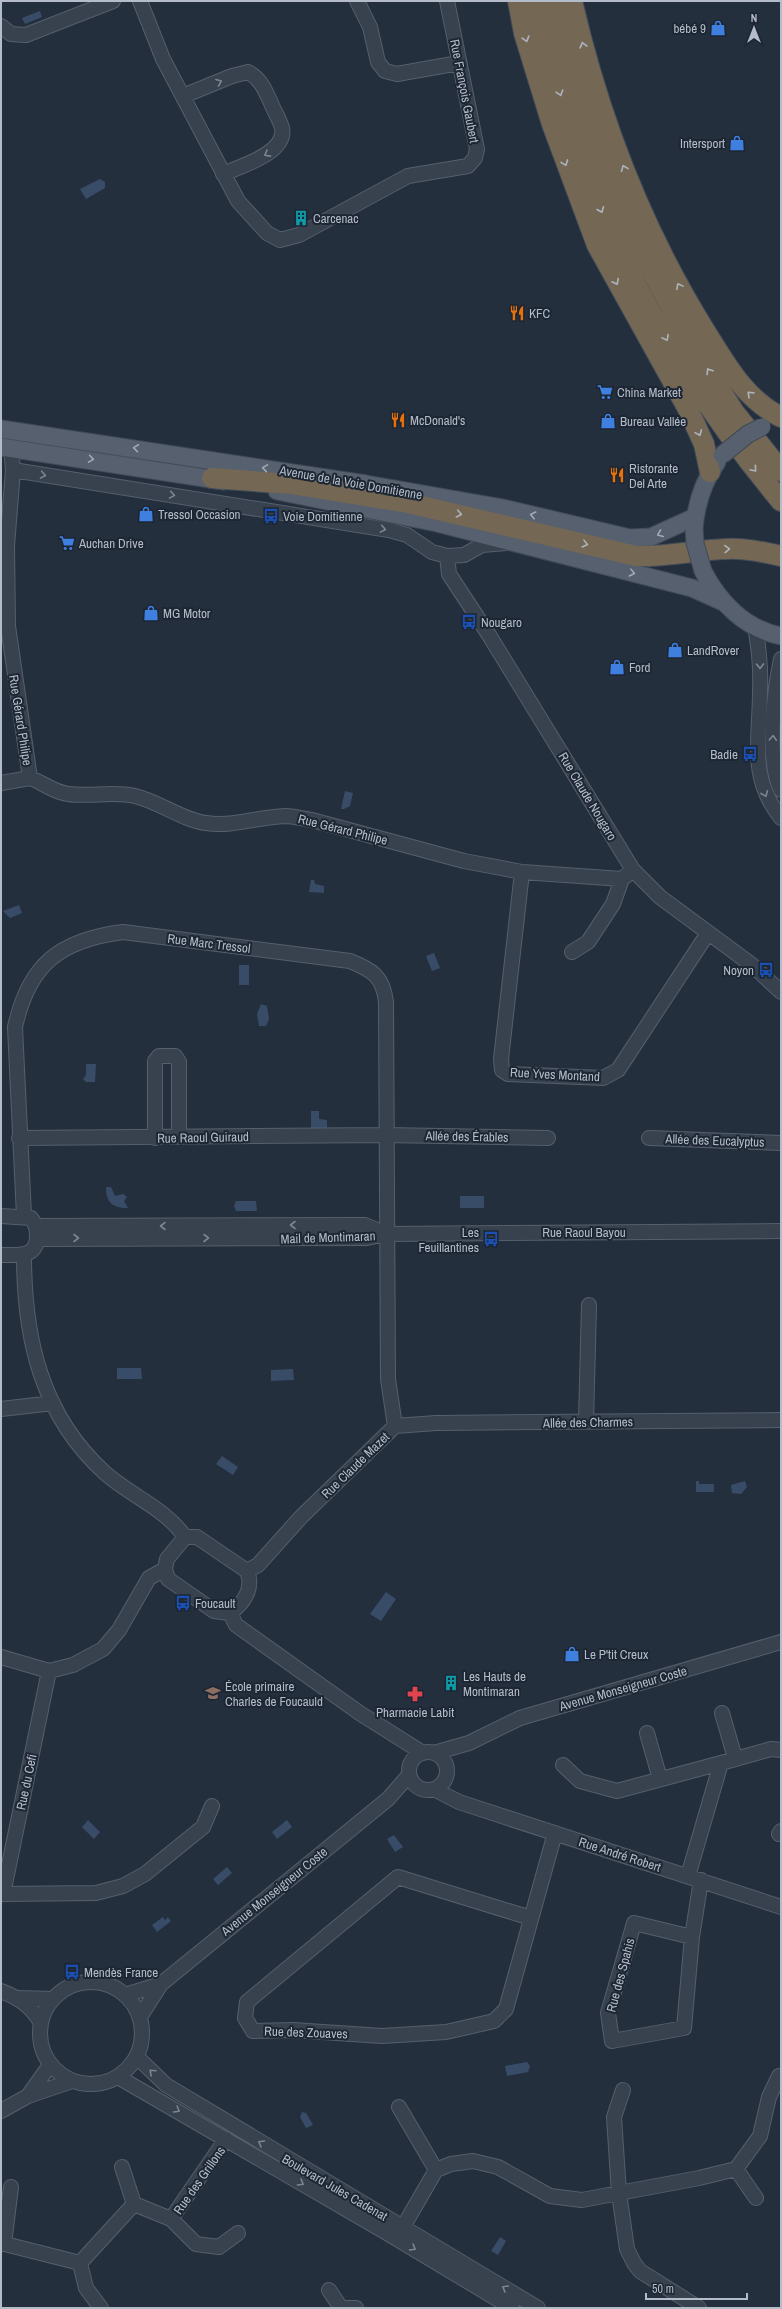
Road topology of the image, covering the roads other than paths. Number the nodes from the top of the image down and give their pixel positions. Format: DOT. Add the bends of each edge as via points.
graph roads {
  1 [pos="113,1"];
  2 [pos="140,1"];
  3 [pos="357,1"];
  4 [pos="447,1"];
  5 [pos="518,1"];
  6 [pos="536,1"];
  7 [pos="554,1"];
  8 [pos="572,1"];
  9 [pos="1,26"];
  10 [pos="459,63"];
  11 [pos="183,96"];
  12 [pos="223,174"];
  13 [pos="781,417"];
  14 [pos="781,421"];
  15 [pos="1,429"];
  16 [pos="6,447"];
  17 [pos="13,470"];
  18 [pos="781,471"];
  19 [pos="710,472"];
  20 [pos="212,478"];
  21 [pos="781,501"];
  22 [pos="695,523"];
  23 [pos="513,542"];
  24 [pos="447,556"];
  25 [pos="781,556"];
  26 [pos="722,602"];
  27 [pos="755,627"];
  28 [pos="781,636"];
  29 [pos="781,659"];
  30 [pos="30,778"];
  31 [pos="1,782"];
  32 [pos="781,790"];
  33 [pos="781,818"];
  34 [pos="633,870"];
  35 [pos="522,872"];
  36 [pos="622,879"];
  37 [pos="708,933"];
  38 [pos="572,952"];
  39 [pos="781,992"];
  40 [pos="386,1135"];
  41 [pos="179,1137"];
  42 [pos="19,1138"];
  43 [pos="155,1138"];
  44 [pos="548,1138"];
  45 [pos="649,1138"];
  46 [pos="781,1143"];
  47 [pos="1,1216"];
  48 [pos="24,1216"];
  49 [pos="781,1231"];
  50 [pos="37,1233"];
  51 [pos="386,1234"];
  52 [pos="24,1255"];
  53 [pos="1,1256"];
  54 [pos="589,1305"];
  55 [pos="53,1403"];
  56 [pos="1,1409"];
  57 [pos="781,1420"];
  58 [pos="586,1422"];
  59 [pos="395,1426"];
  60 [pos="185,1537"];
  61 [pos="165,1569"];
  62 [pos="247,1571"];
  63 [pos="230,1613"];
  64 [pos="781,1642"];
  65 [pos="1,1657"];
  66 [pos="49,1671"];
  67 [pos="722,1713"];
  68 [pos="647,1733"];
  69 [pos="392,1735"];
  70 [pos="469,1743"];
  71 [pos="781,1750"];
  72 [pos="428,1753"];
  73 [pos="735,1758"];
  74 [pos="721,1763"];
  75 [pos="563,1765"];
  76 [pos="409,1771"];
  77 [pos="446,1773"];
  78 [pos="660,1779"];
  79 [pos="429,1790"];
  80 [pos="388,1799"];
  81 [pos="459,1802"];
  82 [pos="212,1806"];
  83 [pos="555,1833"];
  84 [pos="688,1876"];
  85 [pos="701,1880"];
  86 [pos="2,1894"];
  87 [pos="781,1907"];
  88 [pos="531,1918"];
  89 [pos="692,1937"];
  90 [pos="161,1984"];
  91 [pos="1,1991"];
  92 [pos="125,1995"];
  93 [pos="18,1998"];
  94 [pos="53,1999"];
  95 [pos="140,2017"];
  96 [pos="41,2023"];
  97 [pos="137,2057"];
  98 [pos="50,2065"];
  99 [pos="779,2076"];
  100 [pos="118,2077"];
  101 [pos="72,2081"];
  102 [pos="622,2090"];
  103 [pos="28,2096"];
  104 [pos="399,2107"];
  105 [pos="1,2111"];
  106 [pos="226,2140"];
  107 [pos="122,2167"];
  108 [pos="736,2169"];
  109 [pos="436,2170"];
  110 [pos="11,2187"];
  111 [pos="619,2193"];
  112 [pos="756,2198"];
  113 [pos="134,2204"];
  114 [pos="171,2219"];
  115 [pos="403,2227"];
  116 [pos="238,2233"];
  117 [pos="3,2243"];
  118 [pos="80,2263"];
  119 [pos="330,2290"];
  120 [pos="101,2308"];
  121 [pos="341,2308"];
  122 [pos="346,2308"];
  123 [pos="356,2308"];
  124 [pos="512,2308"];
  125 [pos="538,2308"];
  126 [pos="699,2308"];
  1 -- 9 [label="street" via="26,35 11,34"];
  2 -- 11 [label="street" via="163,59"];
  3 -- 10 [label="street" via="370,27 378,62 385,71 397,74"];
  4 -- 10 [label="street, Rue François Gaubert"];
  5 -- 19 [label="highway, one-way" via="524,33 552,124 597,245 688,409 704,444"];
  6 -- 21 [label="highway, one-way" via="541,28 573,134 615,243 669,344 747,461"];
  18 -- 7 [label="highway, one-way" via="734,412 686,335 631,233 590,129"];
  13 -- 8 [label="highway, one-way" via="748,393 729,369 690,308 652,235 606,125"];
  10 -- 12 [label="street, Rue François Gaubert" via="477,149 475,158 468,166 408,176 299,235 280,240 267,233 238,201"];
  11 -- 12 [label="street"];
  11 -- 12 [label="street, one-way" via="248,72 257,76 262,84 282,129 281,140 271,152"];
  14 -- 19 [label="main road, bridge" via="748,434 722,455"];
  22 -- 15 [label="main road, Avenue de la Voie Domitienne, one-way" via="651,538 630,538 503,508 366,484"];
  16 -- 17 [label="street, Avenue de la Voie Domitienne"];
  16 -- 20 [label="main road, Avenue de la Voie Domitienne, one-way"];
  17 -- 24 [label="street, Avenue de la Voie Domitienne, one-way" via="389,530 406,535 432,552"];
  17 -- 30 [label="street, Rue Gérard Philipe" via="7,546 8,626"];
  19 -- 22 [label="main road" via="700,494"];
  20 -- 23 [label="main road, Avenue de la Voie Domitienne" via="437,523"];
  20 -- 25 [label="highway, one-way" via="291,484 408,503 636,556 658,557 726,549 753,550"];
  22 -- 26 [label="main road, bridge" via="695,543 703,571"];
  23 -- 24 [label="street, Avenue de la Voie Domitienne" via="482,545 464,555"];
  23 -- 26 [label="main road, Avenue de la Voie Domitienne, one-way" via="692,588"];
  24 -- 34 [label="street, Rue Claude Nougaro" via="449,574"];
  26 -- 27 [label="main road"];
  27 -- 28 [label="main road"];
  27 -- 33 [label="street, one-way" via="760,653 757,756 760,780 769,804"];
  32 -- 29 [label="street, one-way" via="776,780 772,754 775,701"];
  30 -- 31 [label="street"];
  30 -- 35 [label="street, Rue Gérard Philipe" via="43,783 53,791 70,795 114,793 135,796 205,823 234,824 287,816 312,820 464,861"];
  34 -- 36 [label="street"];
  34 -- 37 [label="street, Rue Claude Nougaro" via="660,897"];
  35 -- 36 [label="street, Rue Gérard Philipe"];
  35 -- 37 [label="street, Rue Yves Montand" via="501,1059 502,1070 508,1074 603,1078 618,1070"];
  36 -- 38 [label="street" via="613,904 588,942"];
  37 -- 39 [label="street, Rue Claude Nougaro" via="752,965"];
  40 -- 41 [label="street, Rue Raoul Guiraud"];
  40 -- 42 [label="street, Rue Marc Tressol" via="386,1002 384,988 376,975 367,968 350,961 124,932 99,935 76,942 44,966 29,984 15,1027"];
  40 -- 44 [label="street, Allée des Érables"];
  40 -- 51 [label="street, Rue Marc Tressol"];
  41 -- 43 [label="street, Rue Raoul Guiraud"];
  41 -- 43 [label="street" via="179,1062 175,1056 168,1054 160,1056 155,1061"];
  42 -- 43 [label="street, Rue Raoul Guiraud"];
  42 -- 48 [label="street, Rue Marc Tressol"];
  45 -- 46 [label="street, Allée des Eucalyptus"];
  47 -- 48 [label="street"];
  48 -- 50 [label="street" via="30,1218"];
  49 -- 51 [label="street, Rue Raoul Bayou"];
  50 -- 51 [label="street, Mail de Montimaran" via="366,1225"];
  50 -- 52 [label="street" via="36,1248"];
  51 -- 59 [label="street, Rue Claude Mazet" via="388,1379"];
  52 -- 53 [label="street"];
  52 -- 55 [label="street" via="28,1331 35,1362"];
  54 -- 58 [label="street"];
  55 -- 56 [label="street"];
  55 -- 60 [label="street" via="73,1438 105,1473 175,1522"];
  57 -- 58 [label="street, Allée des Charmes"];
  58 -- 59 [label="street, Allée des Charmes" via="436,1423"];
  59 -- 62 [label="street, Rue Claude Mazet" via="301,1517 258,1565"];
  60 -- 61 [label="street" via="167,1559"];
  60 -- 62 [label="street" via="197,1537"];
  61 -- 63 [label="street" via="168,1578 214,1611"];
  61 -- 66 [label="street" via="149,1578 119,1630 103,1649 73,1665"];
  62 -- 63 [label="street" via="251,1580 250,1590 238,1607"];
  63 -- 69 [label="street" via="236,1625"];
  64 -- 70 [label="street, Avenue Monseigneur Coste" via="520,1718"];
  65 -- 66 [label="street"];
  66 -- 86 [label="street, Rue du Cefi"];
  67 -- 73 [label="street"];
  68 -- 78 [label="street"];
  69 -- 72 [label="street"];
  69 -- 76 [label="street" via="404,1751"];
  70 -- 72 [label="street, Avenue Monseigneur Coste"];
  70 -- 77 [label="street, Avenue Monseigneur Coste"];
  71 -- 73 [label="street" via="771,1749"];
  72 -- 76 [label="street" via="412,1760"];
  72 -- 77 [label="street" via="444,1760"];
  73 -- 74 [label="street"];
  74 -- 78 [label="street"];
  74 -- 84 [label="street"];
  75 -- 78 [label="street" via="580,1781 617,1791"];
  76 -- 79 [label="street" via="415,1785"];
  76 -- 80 [label="street, Avenue Monseigneur Coste"];
  77 -- 79 [label="street"];
  77 -- 81 [label="street"];
  79 -- 80 [label="street, Avenue Monseigneur Coste"];
  79 -- 81 [label="street, Rue André Robert"];
  80 -- 90 [label="street, Avenue Monseigneur Coste"];
  81 -- 83 [label="street, Rue André Robert"];
  82 -- 86 [label="street" via="203,1827 145,1874 123,1886 96,1893"];
  83 -- 84 [label="street, Rue André Robert"];
  83 -- 88 [label="street, Rue des Zouaves"];
  84 -- 85 [label="street, Rue André Robert"];
  85 -- 87 [label="street, Rue André Robert"];
  85 -- 89 [label="street, Rue des Spahis"];
  88 -- 88 [label="street, Rue des Zouaves" via="398,1877 247,2002 245,2018 253,2031 293,2030 382,2036 446,2032 494,2021 506,2008"];
  89 -- 89 [label="street, Rue des Spahis" via="634,1923 608,2013 612,2041 684,2028"];
  90 -- 92 [label="street, Avenue Monseigneur Coste"];
  90 -- 95 [label="street, Avenue Monseigneur Coste"];
  91 -- 93 [label="street"];
  92 -- 94 [label="street" via="102,1983 88,1982 75,1985"];
  92 -- 95 [label="street"];
  93 -- 94 [label="street"];
  93 -- 96 [label="street" via="34,2012"];
  94 -- 96 [label="street" via="45,2010"];
  95 -- 97 [label="street" via="143,2030 142,2044"];
  96 -- 98 [label="street" via="40,2037"];
  97 -- 100 [label="street"];
  115 -- 97 [label="street, Boulevard Jules Cadenat, one-way" via="166,2085"];
  98 -- 101 [label="street"];
  98 -- 103 [label="street"];
  99 -- 108 [label="street" via="769,2097 760,2136"];
  100 -- 101 [label="street" via="103,2083 87,2085"];
  100 -- 106 [label="street, Boulevard Jules Cadenat, one-way"];
  101 -- 103 [label="street"];
  102 -- 111 [label="street" via="614,2117"];
  103 -- 105 [label="street"];
  104 -- 109 [label="street"];
  106 -- 114 [label="street, Rue des Grillons"];
  106 -- 124 [label="street, Boulevard Jules Cadenat, one-way"];
  107 -- 113 [label="street"];
  108 -- 111 [label="street"];
  108 -- 112 [label="street"];
  109 -- 111 [label="street" via="451,2164 473,2161 498,2167 550,2196 582,2200"];
  109 -- 115 [label="street"];
  110 -- 117 [label="street"];
  111 -- 126 [label="street" via="628,2249 634,2264 640,2271"];
  113 -- 114 [label="street, Rue des Grillons"];
  113 -- 118 [label="street"];
  114 -- 116 [label="street" via="196,2244 219,2247"];
  125 -- 115 [label="street, Boulevard Jules Cadenat, one-way"];
  117 -- 118 [label="street"];
  118 -- 120 [label="street" via="86,2288"];
  119 -- 121 [label="street"];
  122 -- 123 [label="street"];
}
